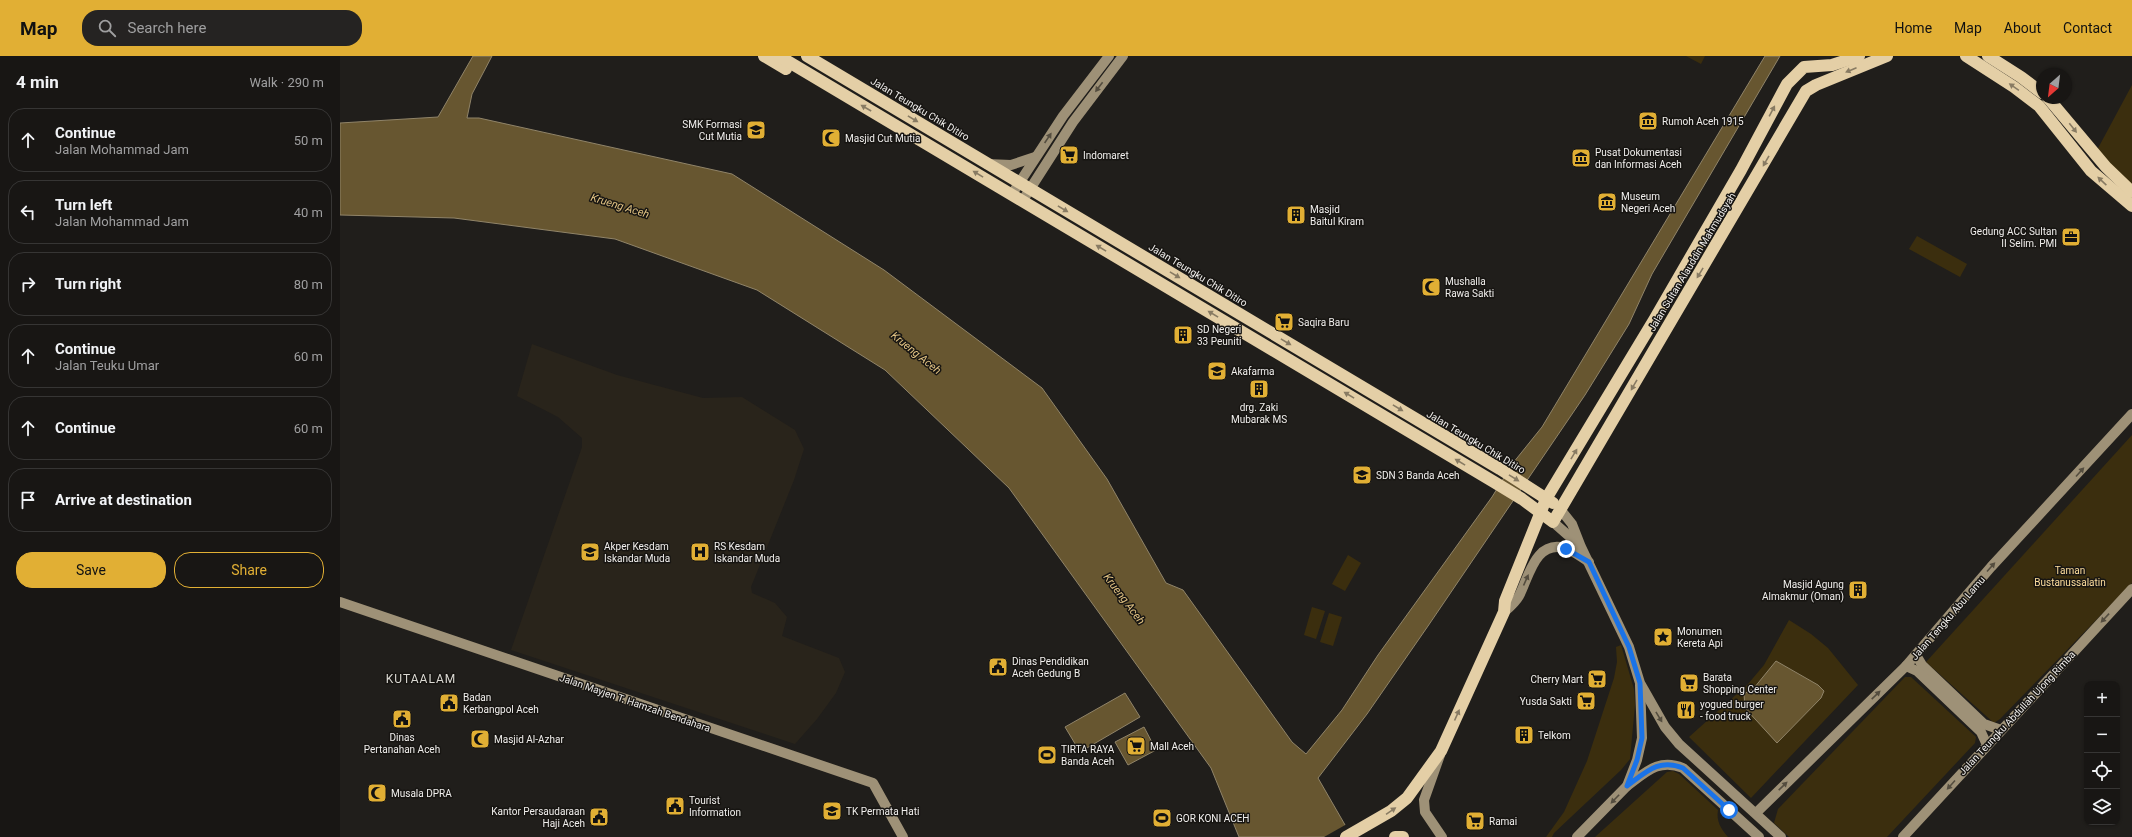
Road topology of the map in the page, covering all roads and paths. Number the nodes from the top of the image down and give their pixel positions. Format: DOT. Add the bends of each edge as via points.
graph roads {
  1 [pos="764,56"];
  2 [pos="779,56"];
  3 [pos="807,56"];
  4 [pos="1109,56"];
  5 [pos="1123,56"];
  6 [pos="1859,56"];
  7 [pos="1887,56"];
  8 [pos="1966,56"];
  9 [pos="1988,56"];
  10 [pos="819,61"];
  11 [pos="822,83"];
  12 [pos="2036,88"];
  13 [pos="2053,104"];
  14 [pos="1035,157"];
  15 [pos="987,164"];
  16 [pos="1741,170"];
  17 [pos="1755,179"];
  18 [pos="1019,182"];
  19 [pos="1030,189"];
  20 [pos="2132,192"];
  21 [pos="1012,194"];
  22 [pos="1023,200"];
  23 [pos="2132,206"];
  24 [pos="1663,303"];
  25 [pos="1678,309"];
  26 [pos="1654,320"];
  27 [pos="1668,326"];
  28 [pos="2132,414"];
  29 [pos="1565,468"];
  30 [pos="1579,476"];
  31 [pos="1546,499"];
  32 [pos="1560,509"];
  33 [pos="1541,512"];
  34 [pos="1553,522"];
  35 [pos="1581,547"];
  36 [pos="1589,562"];
  37 [pos="2132,589"];
  38 [pos="340,602"];
  39 [pos="1504,612"];
  40 [pos="1916,655"];
  41 [pos="1906,666"];
  42 [pos="1640,683"];
  43 [pos="2001,730"];
  44 [pos="1987,745"];
  45 [pos="1441,751"];
  46 [pos="1627,786"];
  47 [pos="1756,813"];
  48 [pos="903,837"];
  49 [pos="1346,837"];
  50 [pos="1395,837"];
  51 [pos="1403,837"];
  52 [pos="1442,837"];
  53 [pos="1577,837"];
  54 [pos="1759,837"];
  55 [pos="1781,837"];
  56 [pos="1904,837"];
  1 -- 11 [label="highway" via="789,72"];
  2 -- 11 [label="highway"];
  3 -- 10 [label="highway, Jalan Teungku Chik Ditiro"];
  14 -- 4 [label="street, one-way"];
  5 -- 19 [label="street, one-way" via="1073,122"];
  16 -- 6 [label="highway, Jalan Sultan Alauddin Mahmudsyah, one-way" via="1787,84 1796,75 1804,68 1832,65"];
  7 -- 17 [label="highway, Jalan Sultan Alauddin Mahmudsyah, one-way" via="1806,91"];
  23 -- 8 [label="highway, one-way" via="2092,171 2039,106"];
  9 -- 12 [label="highway"];
  10 -- 15 [label="highway, Jalan Teungku Chik Ditiro, one-way"];
  21 -- 11 [label="highway, one-way"];
  13 -- 20 [label="highway, one-way" via="2106,167"];
  14 -- 15 [label="street" via="1011,165"];
  14 -- 18 [label="street"];
  15 -- 18 [label="highway, Jalan Teungku Chik Ditiro"];
  16 -- 17 [label="highway"];
  16 -- 24 [label="highway, Jalan Sultan Alauddin Mahmudsyah"];
  17 -- 25 [label="highway, Jalan Sultan Alauddin Mahmudsyah, one-way"];
  18 -- 19 [label="highway, Jalan Teungku Chik Ditiro"];
  18 -- 21 [label="street"];
  19 -- 22 [label="street"];
  19 -- 31 [label="highway, Jalan Teungku Chik Ditiro, one-way" via="1500,469"];
  21 -- 22 [label="highway"];
  33 -- 22 [label="highway, one-way" via="1522,498"];
  24 -- 25 [label="highway" via="1668,310"];
  24 -- 26 [label="highway, Jalan Sultan Alauddin Mahmudsyah"];
  25 -- 27 [label="highway, Jalan Sultan Alauddin Mahmudsyah"];
  26 -- 27 [label="highway" via="1661,320"];
  29 -- 26 [label="highway, Jalan Sultan Alauddin Mahmudsyah, one-way"];
  27 -- 30 [label="highway, Jalan Sultan Alauddin Mahmudsyah, one-way"];
  40 -- 28 [label="street, Jalan Tengku Abu Lamu, one-way" via="1991,567"];
  29 -- 30 [label="highway"];
  29 -- 31 [label="highway, Jalan Sultan Alauddin Mahmudsyah"];
  30 -- 32 [label="highway, Jalan Sultan Alauddin Mahmudsyah"];
  31 -- 32 [label="highway, Jalan Teungku Chik Ditiro"];
  31 -- 33 [label="highway, Jalan Sultan Alauddin Mahmudsyah"];
  32 -- 34 [label="highway, Jalan Sultan Alauddin Mahmudsyah"];
  32 -- 35 [label="street" via="1572,524"];
  33 -- 34 [label="highway"];
  33 -- 39 [label="highway, Jalan Sultan Alauddin Mahmudsyah" via="1504,601"];
  34 -- 35 [label="street"];
  35 -- 36 [label="street"];
  39 -- 36 [label="street, one-way" via="1514,604 1536,558 1542,552 1559,547"];
  36 -- 42 [label="street" via="1629,647"];
  37 -- 43 [label="street, Jalan Teungku Abdullah Ujong Rimba, one-way"];
  38 -- 48 [label="street, Jalan Mayjen T. Hamzah Bendahara" via="873,783"];
  45 -- 39 [label="highway, Jalan Sultan Alauddin Mahmudsyah, one-way"];
  40 -- 41 [label="street, Jalan Tengku Abu Lamu"];
  40 -- 43 [label="street" via="1922,666 1984,724"];
  41 -- 44 [label="street" via="1917,672 1981,732"];
  47 -- 41 [label="street, Jalan Tengku Abu Lamu, one-way"];
  42 -- 46 [label="street" via="1642,738"];
  42 -- 47 [label="street, one-way" via="1665,727 1679,744"];
  43 -- 44 [label="street, Jalan Teungku Abdullah Ujong Rimba"];
  44 -- 56 [label="street, Jalan Teungku Abdullah Ujong Rimba, one-way"];
  49 -- 45 [label="highway, Jalan Sultan Alauddin Mahmudsyah, one-way" via="1391,811 1407,798"];
  45 -- 52 [label="street" via="1424,800 1425,812"];
  46 -- 53 [label="street, one-way"];
  46 -- 54 [label="street" via="1652,768 1663,764 1679,766"];
  47 -- 55 [label="street"];
  50 -- 51 [label="highway"];
}
